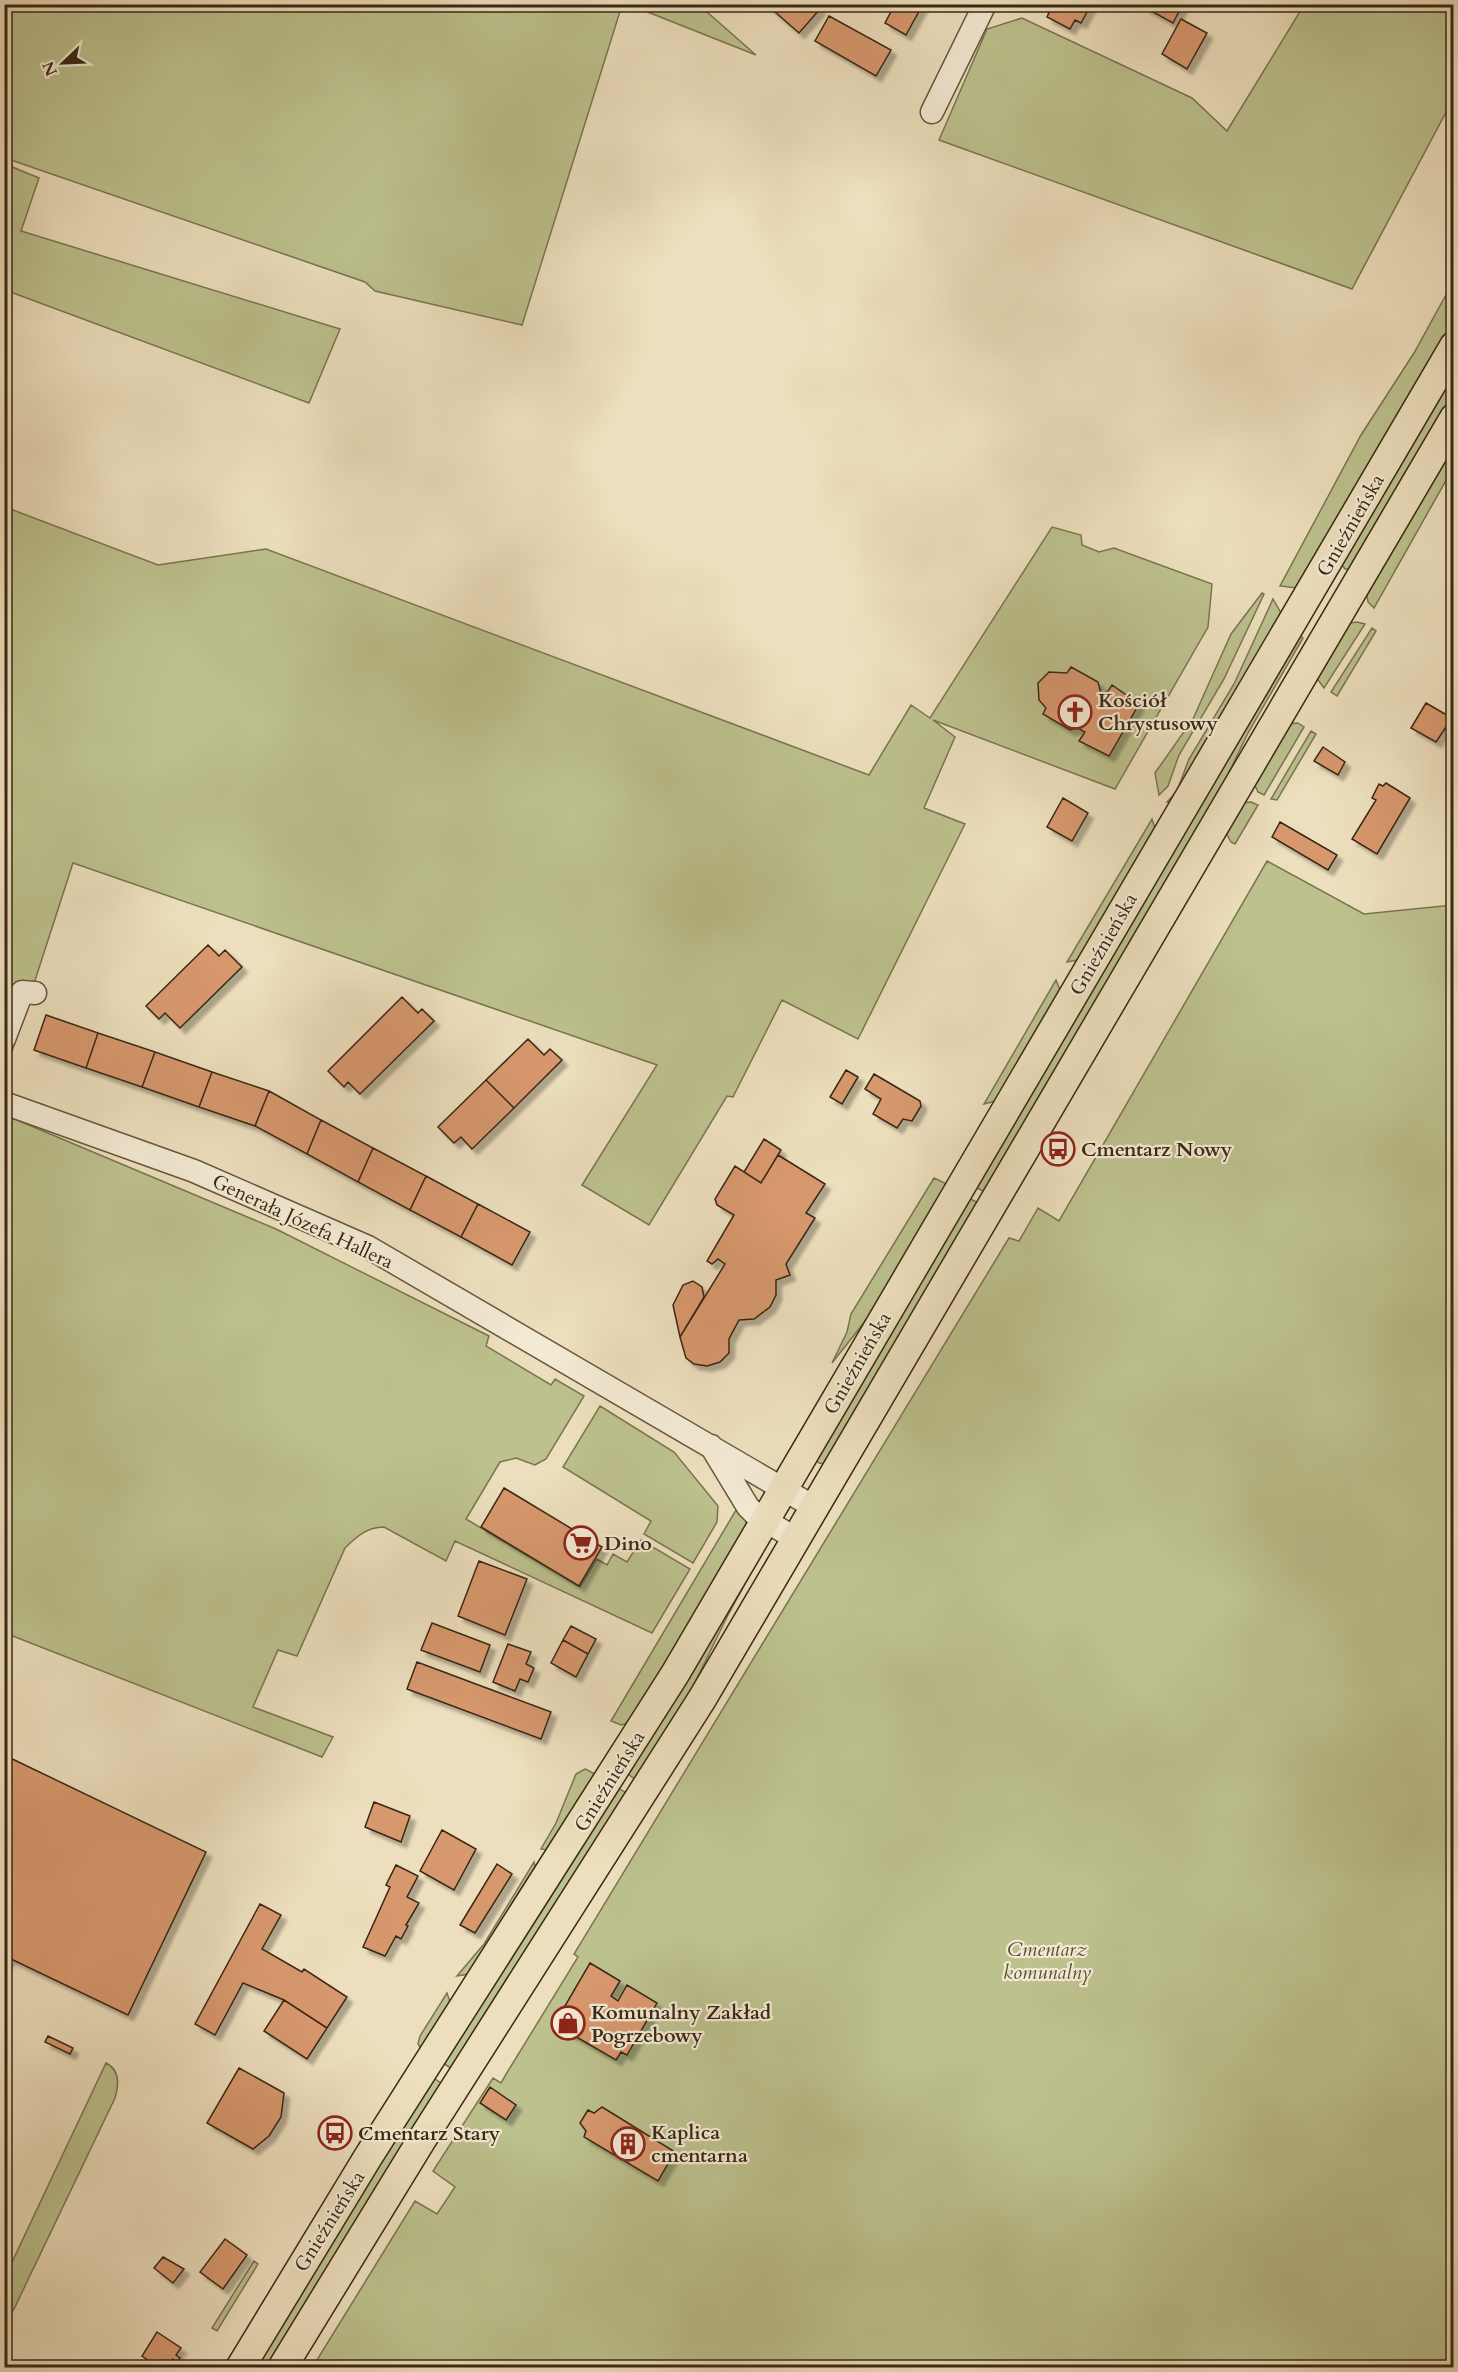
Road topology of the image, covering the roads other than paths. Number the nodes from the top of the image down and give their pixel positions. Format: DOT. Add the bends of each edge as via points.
graph roads {
  1 [pos="986,4"];
  2 [pos="933,112"];
  3 [pos="1454,346"];
  4 [pos="1454,418"];
  5 [pos="35,993"];
  6 [pos="4,1039"];
  7 [pos="4,1103"];
  8 [pos="710,1445"];
  9 [pos="783,1489"];
  10 [pos="814,1507"];
  11 [pos="765,1520"];
  12 [pos="796,1539"];
  13 [pos="240,2367"];
  14 [pos="282,2367"];
  1 -- 2 [label="street"];
  3 -- 9 [label="main road, Gnieźnieńska"];
  4 -- 10 [label="main road, Gnieźnieńska"];
  5 -- 6 [label="street" via="22,992"];
  7 -- 8 [label="street, Generała Józefa Hallera" via="194,1170 368,1247"];
  8 -- 9 [label="street, Generała Józefa Hallera"];
  8 -- 11 [label="street, Generała Józefa Hallera" via="748,1507"];
  9 -- 10 [label="street, Generała Józefa Hallera"];
  9 -- 11 [label="main road, Gnieźnieńska"];
  10 -- 12 [label="main road, Gnieźnieńska"];
  11 -- 12 [label="street, Generała Józefa Hallera"];
  11 -- 13 [label="main road, Gnieźnieńska" via="644,1725 380,2138"];
  12 -- 14 [label="main road, Gnieźnieńska" via="683,1730"];
}
